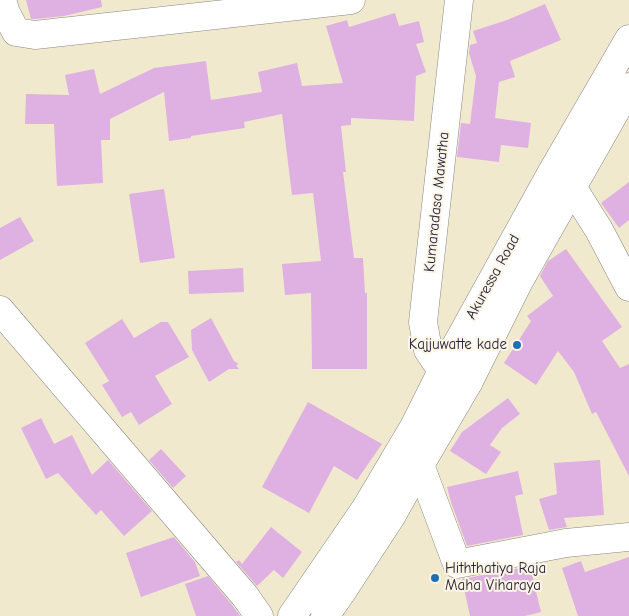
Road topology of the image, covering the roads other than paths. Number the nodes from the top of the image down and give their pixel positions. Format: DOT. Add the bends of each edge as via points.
graph roads {
  1 [pos="2,0"];
  2 [pos="351,0"];
  3 [pos="460,0"];
  4 [pos="629,38"];
  5 [pos="629,87"];
  6 [pos="572,187"];
  7 [pos="629,288"];
  8 [pos="0,310"];
  9 [pos="442,371"];
  10 [pos="468,383"];
  11 [pos="420,465"];
  12 [pos="629,537"];
  13 [pos="259,616"];
  14 [pos="292,616"];
  15 [pos="325,616"];
  1 -- 2 [label="main road" via="16,32 35,35"];
  3 -- 9 [label="main road, Kumaradasa Mawatha" via="423,322 428,350"];
  4 -- 9 [label="main road, Akuressa Road"];
  5 -- 6 [label="main road, Akuressa Road"];
  6 -- 7 [label="main road"];
  6 -- 10 [label="main road, Akuressa Road" via="519,281"];
  8 -- 13 [label="main road"];
  9 -- 10 [label="main road"];
  9 -- 14 [label="main road, Akuressa Road" via="414,427 366,508"];
  10 -- 11 [label="main road, Akuressa Road"];
  11 -- 12 [label="main road" via="457,564 566,543"];
  11 -- 15 [label="main road, Akuressa Road" via="392,515"];
}
